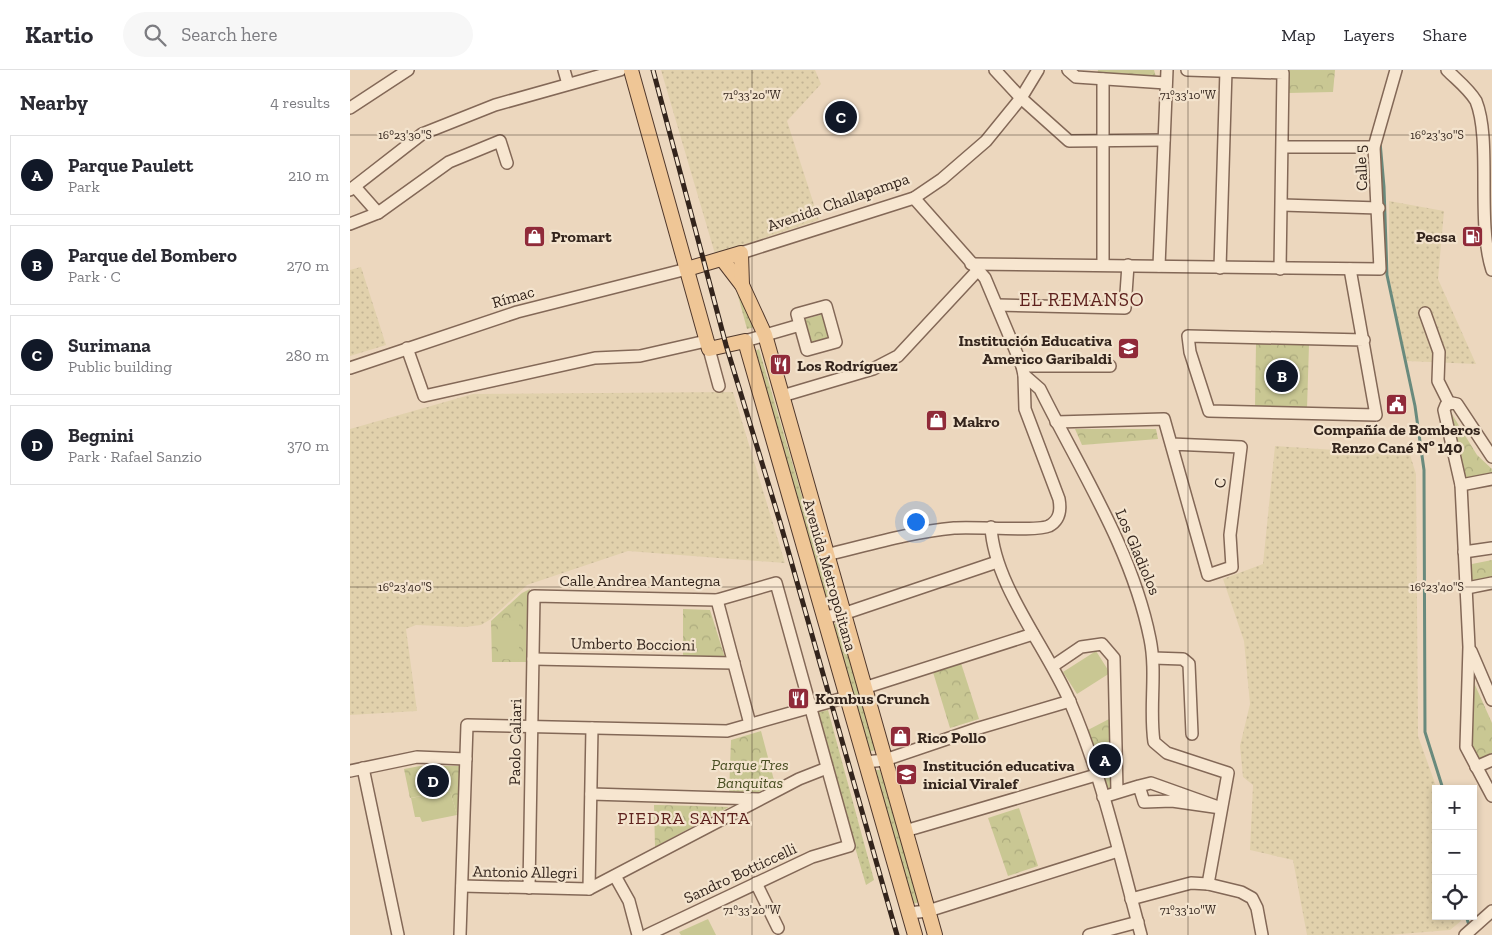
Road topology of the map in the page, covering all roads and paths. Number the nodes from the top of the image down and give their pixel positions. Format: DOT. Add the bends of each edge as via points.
graph roads {
  1 [pos="408,70"];
  2 [pos="564,70"];
  3 [pos="620,70"];
  4 [pos="630,70"];
  5 [pos="994,70"];
  6 [pos="1038,70"];
  7 [pos="1068,70"];
  8 [pos="1167,70"];
  9 [pos="1187,70"];
  10 [pos="1396,70"];
  11 [pos="1448,70"];
  12 [pos="1226,71"];
  13 [pos="1103,79"];
  14 [pos="1166,83"];
  15 [pos="568,84"];
  16 [pos="1021,98"];
  17 [pos="350,108"];
  18 [pos="1103,139"];
  19 [pos="1164,140"];
  20 [pos="1283,147"];
  21 [pos="1374,147"];
  22 [pos="1491,158"];
  23 [pos="506,163"];
  24 [pos="353,188"];
  25 [pos="914,198"];
  26 [pos="1282,205"];
  27 [pos="1379,208"];
  28 [pos="378,213"];
  29 [pos="350,224"];
  30 [pos="741,253"];
  31 [pos="722,259"];
  32 [pos="1103,265"];
  33 [pos="1128,265"];
  34 [pos="1159,266"];
  35 [pos="975,267"];
  36 [pos="1220,268"];
  37 [pos="687,269"];
  38 [pos="1280,269"];
  39 [pos="1350,270"];
  40 [pos="1492,270"];
  41 [pos="742,285"];
  42 [pos="997,305"];
  43 [pos="1424,313"];
  44 [pos="800,325"];
  45 [pos="765,336"];
  46 [pos="745,340"];
  47 [pos="1364,340"];
  48 [pos="707,345"];
  49 [pos="406,348"];
  50 [pos="1110,366"];
  51 [pos="350,368"];
  52 [pos="1023,370"];
  53 [pos="719,386"];
  54 [pos="782,396"];
  55 [pos="1449,403"];
  56 [pos="1056,422"];
  57 [pos="1171,444"];
  58 [pos="1492,457"];
  59 [pos="1492,479"];
  60 [pos="1461,485"];
  61 [pos="991,527"];
  62 [pos="1492,548"];
  63 [pos="1464,552"];
  64 [pos="826,555"];
  65 [pos="997,562"];
  66 [pos="1492,584"];
  67 [pos="1467,588"];
  68 [pos="534,596"];
  69 [pos="717,600"];
  70 [pos="843,614"];
  71 [pos="824,617"];
  72 [pos="1033,634"];
  73 [pos="1469,647"];
  74 [pos="1153,658"];
  75 [pos="533,659"];
  76 [pos="734,663"];
  77 [pos="1053,666"];
  78 [pos="864,688"];
  79 [pos="847,697"];
  80 [pos="1492,700"];
  81 [pos="1070,701"];
  82 [pos="810,707"];
  83 [pos="750,724"];
  84 [pos="532,727"];
  85 [pos="592,728"];
  86 [pos="1192,734"];
  87 [pos="466,759"];
  88 [pos="885,760"];
  89 [pos="1492,760"];
  90 [pos="866,762"];
  91 [pos="363,768"];
  92 [pos="828,768"];
  93 [pos="1476,768"];
  94 [pos="350,771"];
  95 [pos="1096,775"];
  96 [pos="1139,786"];
  97 [pos="1117,792"];
  98 [pos="591,794"];
  99 [pos="1492,796"];
  100 [pos="1103,797"];
  101 [pos="760,800"];
  102 [pos="1221,808"];
  103 [pos="905,831"];
  104 [pos="1118,851"];
  105 [pos="614,876"];
  106 [pos="756,883"];
  107 [pos="1208,884"];
  108 [pos="462,886"];
  109 [pos="529,888"];
  110 [pos="589,890"];
  111 [pos="1131,899"];
  112 [pos="928,911"];
  113 [pos="1492,911"];
  114 [pos="908,913"];
  115 [pos="1138,922"];
  116 [pos="778,928"];
  117 [pos="398,935"];
  118 [pos="460,935"];
  119 [pos="638,935"];
  120 [pos="647,935"];
  121 [pos="915,935"];
  122 [pos="934,935"];
  123 [pos="1089,935"];
  124 [pos="1141,935"];
  125 [pos="1262,935"];
  126 [pos="1465,935"];
  1 -- 17 [label="street"];
  2 -- 15 [label="street"];
  3 -- 15 [label="street"];
  4 -- 37 [label="main road"];
  5 -- 16 [label="street"];
  6 -- 16 [label="street, Avenida Challapampa"];
  7 -- 13 [label="street" via="1076,77"];
  8 -- 14 [label="street"];
  9 -- 12 [label="street"];
  10 -- 21 [label="street, Calle 5"];
  11 -- 22 [label="street" via="1477,101 1485,119"];
  12 -- 20 [label="street" via="1283,73"];
  12 -- 36 [label="street"];
  13 -- 14 [label="street"];
  13 -- 18 [label="street"];
  14 -- 19 [label="street"];
  15 -- 24 [label="street" via="495,104 422,134"];
  16 -- 18 [label="street" via="1069,141"];
  16 -- 25 [label="street, Avenida Challapampa" via="986,141 942,180"];
  18 -- 19 [label="street"];
  18 -- 32 [label="street"];
  19 -- 34 [label="street"];
  20 -- 21 [label="street"];
  20 -- 26 [label="street"];
  21 -- 27 [label="street, Calle 5"];
  22 -- 40 [label="street" via="1486,246"];
  23 -- 28 [label="street" via="500,141 449,162"];
  24 -- 28 [label="street"];
  25 -- 30 [label="street, Avenida Challapampa"];
  25 -- 35 [label="street"];
  26 -- 27 [label="street"];
  26 -- 38 [label="street"];
  27 -- 39 [label="street, Calle 5" via="1381,269"];
  28 -- 29 [label="street"];
  30 -- 31 [label="main road, Avenida Challapampa"];
  30 -- 41 [label="main road, Avenida Metropolitana"];
  31 -- 37 [label="main road, Avenida Challapampa"];
  31 -- 41 [label="main road, Avenida Metropolitana"];
  32 -- 33 [label="street"];
  32 -- 35 [label="street"];
  33 -- 34 [label="street"];
  33 -- 42 [label="street" via="1125,308"];
  34 -- 36 [label="street"];
  35 -- 42 [label="street" via="985,278"];
  35 -- 54 [label="street" via="898,356 873,369"];
  36 -- 38 [label="street"];
  37 -- 48 [label="main road"];
  37 -- 49 [label="street, Rímac" via="517,312"];
  38 -- 39 [label="street"];
  39 -- 47 [label="street"];
  41 -- 45 [label="main road, Avenida Metropolitana"];
  42 -- 52 [label="street"];
  43 -- 55 [label="street" via="1439,352 1438,381"];
  44 -- 45 [label="street"];
  45 -- 46 [label="street"];
  45 -- 54 [label="main road, Avenida Metropolitana"];
  46 -- 48 [label="main road"];
  46 -- 71 [label="main road, Avenida Metropolitana"];
  47 -- 47 [label="street" via="1188,336 1209,411 1375,415"];
  48 -- 49 [label="street" via="640,356 595,358 424,396"];
  48 -- 53 [label="street"];
  49 -- 51 [label="street, Rímac"];
  50 -- 52 [label="street"];
  52 -- 56 [label="street, Los Gladiolos" via="1040,389"];
  52 -- 61 [label="street" via="1025,409 1058,499 1059,514 1054,522 1040,528"];
  54 -- 64 [label="main road, Avenida Metropolitana"];
  55 -- 58 [label="street" via="1457,404"];
  55 -- 60 [label="street" via="1444,410"];
  56 -- 57 [label="street" via="1164,419"];
  56 -- 74 [label="street, Los Gladiolos" via="1128,563 1142,601"];
  57 -- 57 [label="street, C" via="1208,575 1232,567 1230,535 1241,447"];
  59 -- 60 [label="street"];
  60 -- 63 [label="street"];
  61 -- 64 [label="street" via="932,530"];
  61 -- 65 [label="street"];
  62 -- 63 [label="street"];
  63 -- 67 [label="street"];
  64 -- 70 [label="main road, Avenida Metropolitana"];
  65 -- 70 [label="street"];
  65 -- 72 [label="street"];
  66 -- 67 [label="street"];
  67 -- 73 [label="street"];
  68 -- 69 [label="street, Calle Andrea Mantegna"];
  68 -- 75 [label="street, Paolo Caliari"];
  69 -- 76 [label="street"];
  69 -- 82 [label="street, Calle Andrea Mantegna" via="776,583"];
  70 -- 71 [label="street"];
  70 -- 78 [label="main road, Avenida Metropolitana"];
  71 -- 79 [label="main road, Avenida Metropolitana"];
  72 -- 77 [label="street"];
  72 -- 78 [label="street"];
  73 -- 80 [label="street"];
  73 -- 93 [label="street" via="1466,747"];
  74 -- 86 [label="street" via="1183,660 1189,664"];
  74 -- 102 [label="street, Los Gladiolos" via="1154,742 1167,753 1228,773"];
  75 -- 76 [label="street, Umberto Boccioni"];
  75 -- 84 [label="street, Paolo Caliari"];
  76 -- 83 [label="street"];
  77 -- 81 [label="street"];
  77 -- 97 [label="street" via="1081,647 1102,644 1114,658"];
  78 -- 88 [label="main road, Avenida Metropolitana"];
  79 -- 82 [label="street"];
  79 -- 90 [label="main road, Avenida Metropolitana"];
  81 -- 88 [label="street"];
  81 -- 95 [label="street"];
  82 -- 83 [label="street"];
  82 -- 92 [label="street"];
  83 -- 85 [label="street" via="727,731"];
  84 -- 85 [label="street"];
  84 -- 87 [label="street" via="468,725"];
  84 -- 109 [label="street, Paolo Caliari"];
  85 -- 98 [label="street"];
  87 -- 91 [label="street" via="417,757"];
  87 -- 108 [label="street"];
  88 -- 90 [label="street"];
  88 -- 103 [label="main road, Avenida Metropolitana"];
  89 -- 93 [label="street"];
  90 -- 114 [label="main road, Avenida Metropolitana"];
  91 -- 94 [label="street"];
  91 -- 117 [label="street"];
  92 -- 101 [label="street, Antonio Allegri" via="798,779"];
  92 -- 106 [label="street, Sandro Botticcelli" via="849,846 812,857"];
  93 -- 99 [label="street"];
  95 -- 100 [label="street"];
  95 -- 103 [label="street"];
  96 -- 97 [label="street"];
  96 -- 102 [label="street" via="1151,783"];
  96 -- 102 [label="street" via="1144,802 1172,801"];
  97 -- 100 [label="street"];
  98 -- 101 [label="street"];
  98 -- 110 [label="street"];
  100 -- 104 [label="street"];
  101 -- 105 [label="street, Antonio Allegri"];
  102 -- 107 [label="street"];
  103 -- 112 [label="main road, Avenida Metropolitana"];
  104 -- 111 [label="street"];
  104 -- 112 [label="street"];
  105 -- 110 [label="street, Antonio Allegri"];
  105 -- 119 [label="street" via="629,901"];
  106 -- 116 [label="street"];
  106 -- 120 [label="street, Sandro Botticcelli"];
  107 -- 111 [label="street" via="1191,883"];
  107 -- 125 [label="street" via="1252,898"];
  108 -- 109 [label="street, Antonio Allegri"];
  108 -- 118 [label="street"];
  109 -- 110 [label="street, Antonio Allegri"];
  111 -- 115 [label="street"];
  112 -- 114 [label="street"];
  112 -- 122 [label="main road, Avenida Metropolitana"];
  113 -- 126 [label="street"];
  114 -- 121 [label="main road, Avenida Metropolitana"];
  115 -- 123 [label="street"];
  115 -- 124 [label="street"];
}
